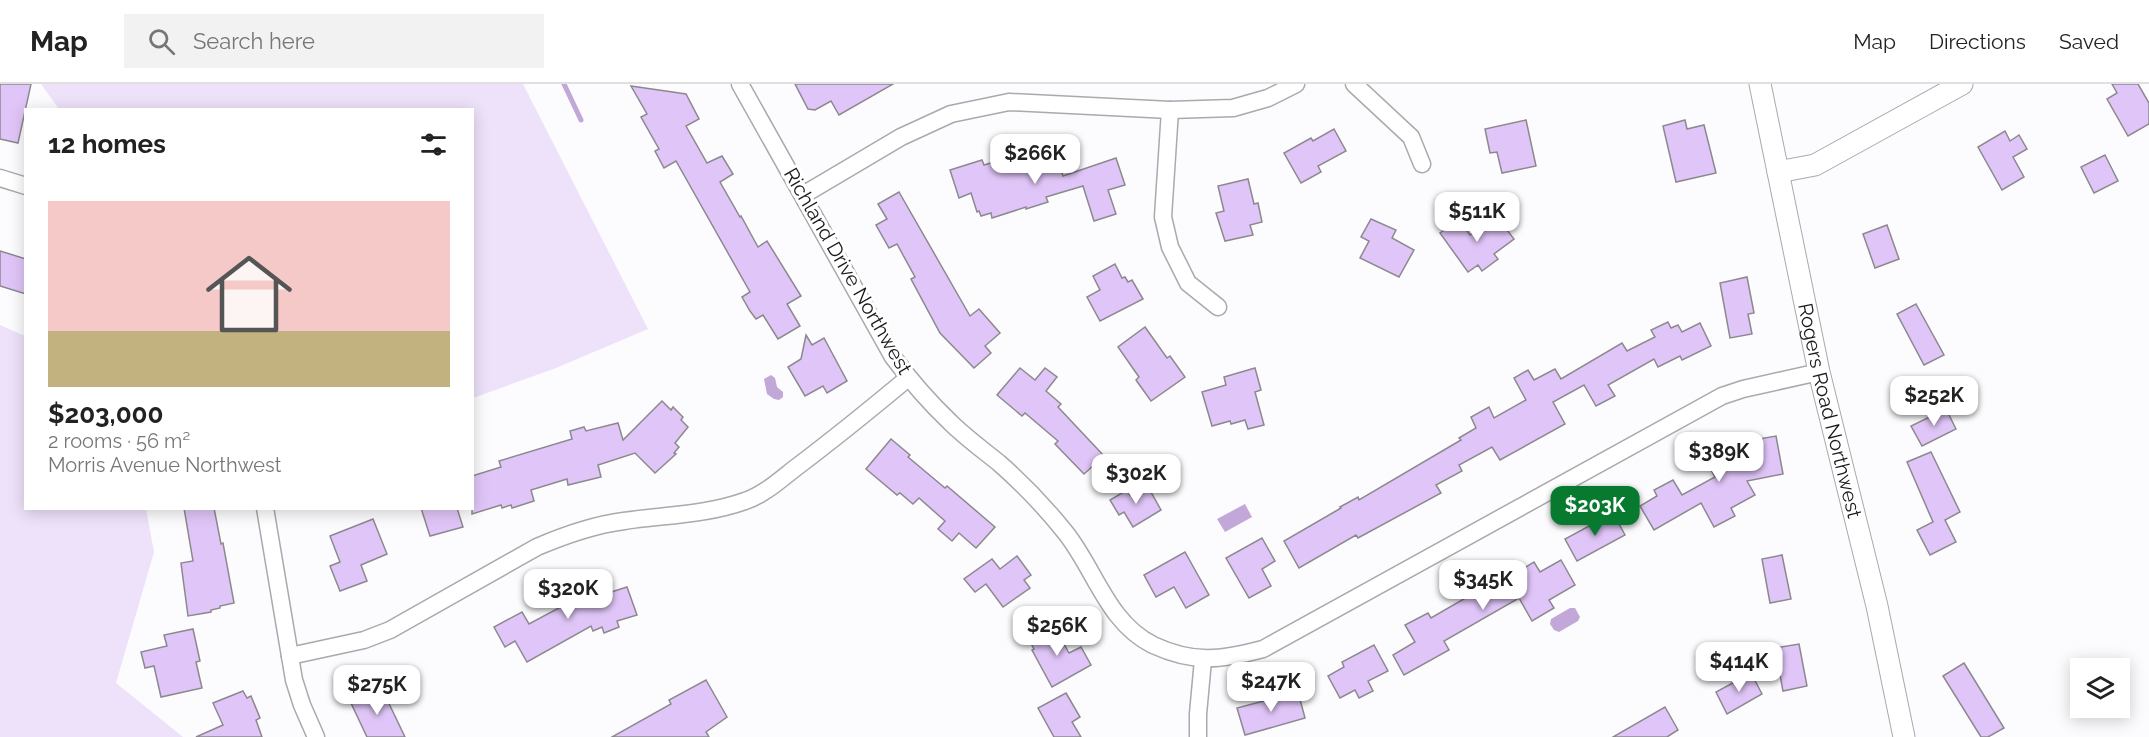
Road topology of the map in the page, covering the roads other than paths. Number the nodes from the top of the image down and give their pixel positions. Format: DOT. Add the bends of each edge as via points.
graph roads {
  1 [pos="740,84"];
  2 [pos="1296,84"];
  3 [pos="1354,84"];
  4 [pos="1760,84"];
  5 [pos="1962,84"];
  6 [pos="1170,110"];
  7 [pos="1422,164"];
  8 [pos="1778,172"];
  9 [pos="0,178"];
  10 [pos="24,185"];
  11 [pos="803,195"];
  12 [pos="1218,307"];
  13 [pos="1819,372"];
  14 [pos="908,378"];
  15 [pos="265,510"];
  16 [pos="290,656"];
  17 [pos="1203,660"];
  18 [pos="316,737"];
  19 [pos="1198,737"];
  20 [pos="1904,737"];
  1 -- 11 [label="street, Richland Drive Northwest"];
  2 -- 6 [label="street" via="1268,98 1233,108"];
  3 -- 7 [label="street" via="1412,137"];
  4 -- 8 [label="street, Rogers Road Northwest"];
  5 -- 8 [label="street" via="1815,165"];
  6 -- 11 [label="street" via="1009,102 951,114 900,137"];
  6 -- 12 [label="street" via="1163,217 1170,247 1188,283"];
  8 -- 13 [label="street, Rogers Road Northwest"];
  9 -- 10 [label="street"];
  11 -- 14 [label="street, Richland Drive Northwest"];
  13 -- 17 [label="street, Richland Drive Northwest" via="1722,396 1263,649"];
  13 -- 20 [label="street, Rogers Road Northwest" via="1877,606"];
  14 -- 16 [label="street" via="838,436 748,500 720,509 625,521 562,536 390,630 364,640"];
  14 -- 17 [label="street, Richland Drive Northwest" via="951,423 1047,510 1072,542 1109,606 1129,628 1151,644"];
  15 -- 16 [label="street"];
  16 -- 18 [label="street" via="302,705"];
  17 -- 19 [label="street"];
}
